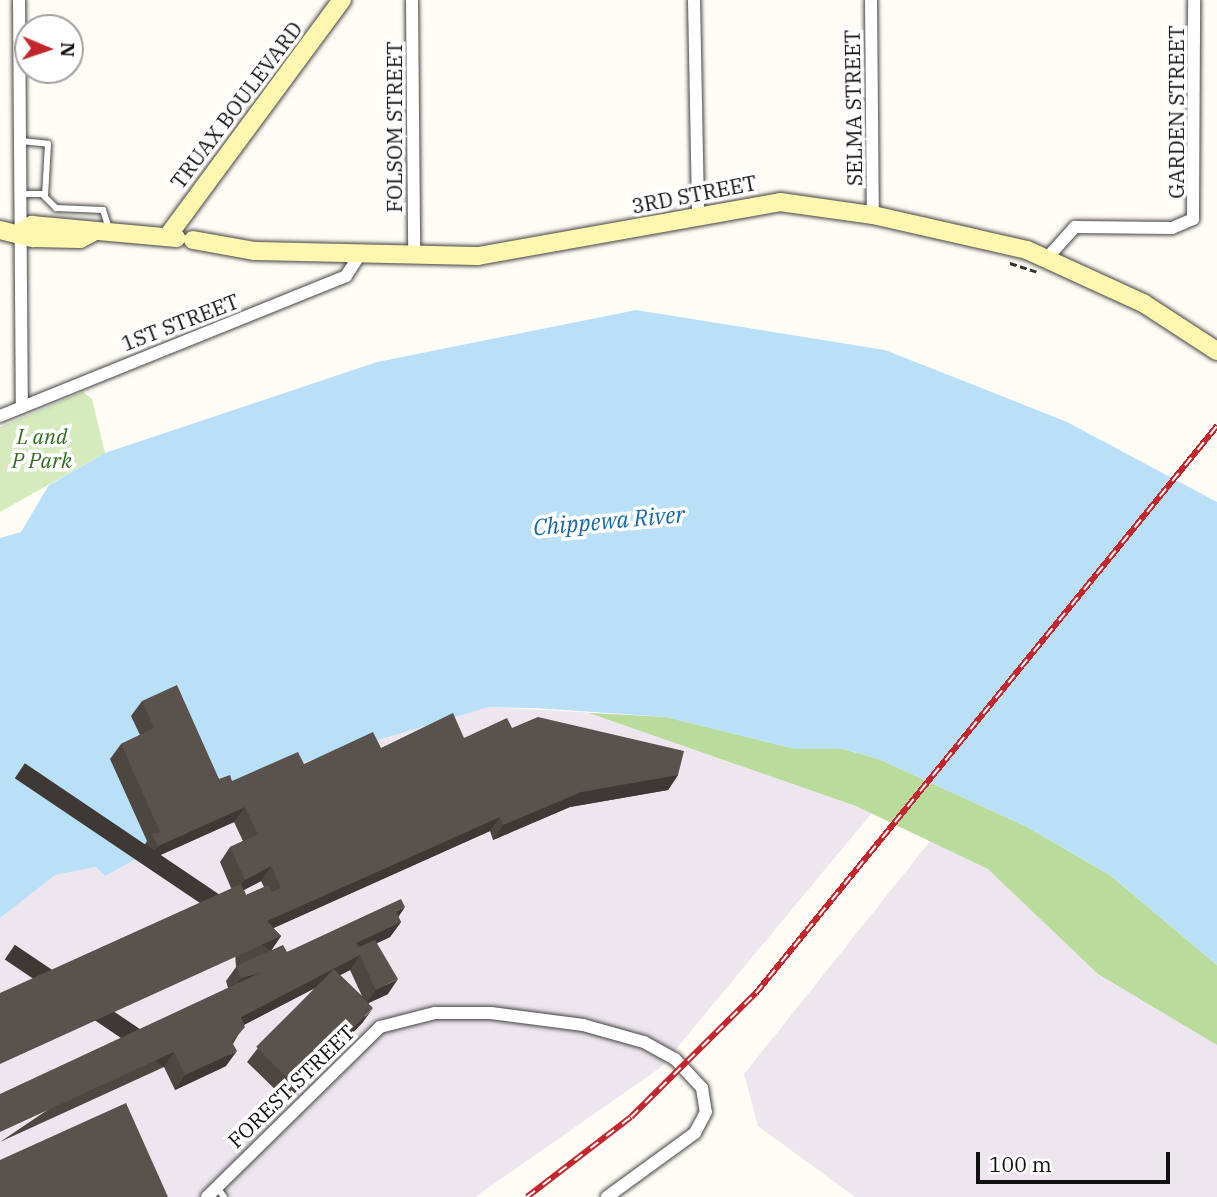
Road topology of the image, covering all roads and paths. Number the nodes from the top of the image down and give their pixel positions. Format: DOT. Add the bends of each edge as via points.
graph roads {
  1 [pos="19,0"];
  2 [pos="342,0"];
  3 [pos="412,0"];
  4 [pos="694,0"];
  5 [pos="871,0"];
  6 [pos="1194,0"];
  7 [pos="21,141"];
  8 [pos="21,194"];
  9 [pos="45,196"];
  10 [pos="873,215"];
  11 [pos="698,216"];
  12 [pos="0,230"];
  13 [pos="22,231"];
  14 [pos="110,234"];
  15 [pos="167,237"];
  16 [pos="362,251"];
  17 [pos="414,253"];
  18 [pos="1005,261"];
  19 [pos="1046,267"];
  20 [pos="1217,351"];
  21 [pos="22,406"];
  22 [pos="0,416"];
  23 [pos="221,1192"];
  24 [pos="207,1197"];
  25 [pos="607,1197"];
  1 -- 7 [label="street"];
  2 -- 15 [label="street, TRUAX BOULEVARD"];
  3 -- 17 [label="street, FOLSOM STREET"];
  4 -- 11 [label="street"];
  5 -- 10 [label="street, SELMA STREET"];
  6 -- 19 [label="street, GARDEN STREET" via="1191,223 1075,227"];
  7 -- 8 [label="street"];
  7 -- 9 [label="lane" via="48,144"];
  8 -- 9 [label="lane"];
  8 -- 13 [label="street"];
  9 -- 14 [label="lane" via="57,208 107,212"];
  10 -- 11 [label="street, 3RD STREET" via="780,202"];
  10 -- 19 [label="street, 3RD STREET"];
  11 -- 17 [label="street, 3RD STREET" via="505,253"];
  12 -- 13 [label="street, 3RD STREET"];
  13 -- 14 [label="street, 3RD STREET" via="33,225"];
  13 -- 21 [label="street"];
  14 -- 15 [label="street, 3RD STREET"];
  15 -- 16 [label="street, 3RD STREET" via="209,247"];
  16 -- 17 [label="street, 3RD STREET"];
  16 -- 21 [label="street, 1ST STREET" via="346,276"];
  18 -- 19 [label="path"];
  19 -- 20 [label="street, 3RD STREET" via="1143,303"];
  21 -- 22 [label="street, 1ST STREET"];
  23 -- 24 [label="street, FOREST STREET"];
  23 -- 25 [label="street, FOREST STREET" via="380,1027 435,1013 570,1024 644,1042 696,1079 706,1112 695,1133"];
}
